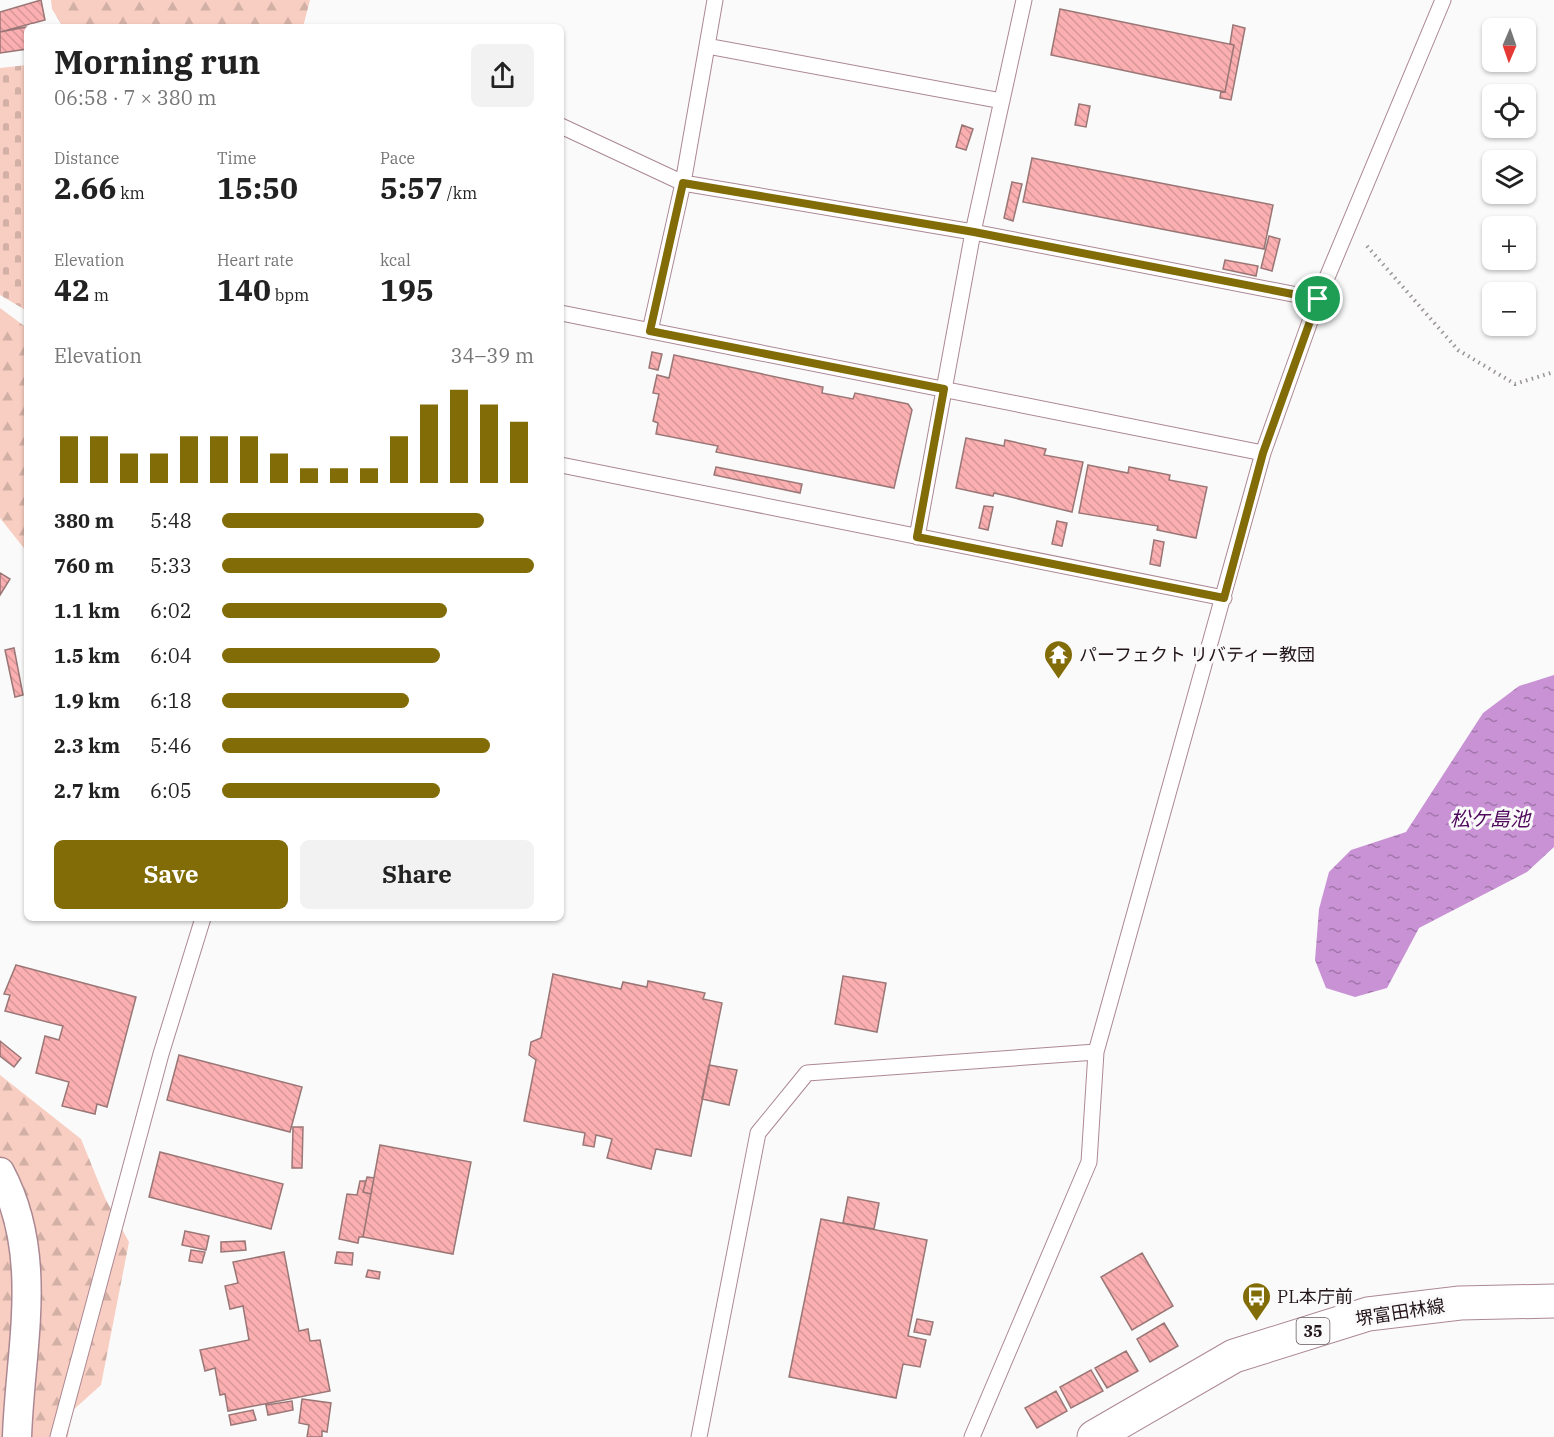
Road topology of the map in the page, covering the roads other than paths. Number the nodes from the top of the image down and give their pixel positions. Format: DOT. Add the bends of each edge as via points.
graph roads {
  1 [pos="715,0"];
  2 [pos="1024,0"];
  3 [pos="1443,0"];
  4 [pos="707,46"];
  5 [pos="1002,101"];
  6 [pos="564,127"];
  7 [pos="683,183"];
  8 [pos="974,232"];
  9 [pos="1318,299"];
  10 [pos="564,315"];
  11 [pos="650,331"];
  12 [pos="944,389"];
  13 [pos="1263,453"];
  14 [pos="564,466"];
  15 [pos="917,537"];
  16 [pos="1224,598"];
  17 [pos="202,921"];
  18 [pos="1096,1052"];
  19 [pos="0,1172"];
  20 [pos="1554,1301"];
  21 [pos="17,1437"];
  22 [pos="58,1437"];
  23 [pos="699,1437"];
  24 [pos="972,1437"];
  25 [pos="1094,1437"];
  1 -- 4 [label="lane"];
  2 -- 5 [label="lane"];
  3 -- 9 [label="lane"];
  4 -- 5 [label="lane"];
  4 -- 7 [label="lane"];
  5 -- 8 [label="lane"];
  6 -- 7 [label="lane"];
  7 -- 8 [label="lane"];
  7 -- 11 [label="lane"];
  8 -- 9 [label="lane"];
  8 -- 12 [label="lane"];
  9 -- 13 [label="lane"];
  10 -- 11 [label="lane"];
  11 -- 12 [label="lane"];
  12 -- 13 [label="lane"];
  12 -- 15 [label="lane"];
  13 -- 16 [label="lane"];
  14 -- 15 [label="lane"];
  15 -- 16 [label="lane"];
  16 -- 18 [label="lane"];
  17 -- 22 [label="lane" via="161,1054"];
  18 -- 23 [label="lane" via="807,1073 758,1133"];
  18 -- 24 [label="lane" via="1089,1162"];
  19 -- 21 [label="street" via="10,1191 26,1246 27,1321"];
  20 -- 25 [label="main road, 堺富田林線 / 35" via="1460,1303 1368,1314 1234,1356"];
}
